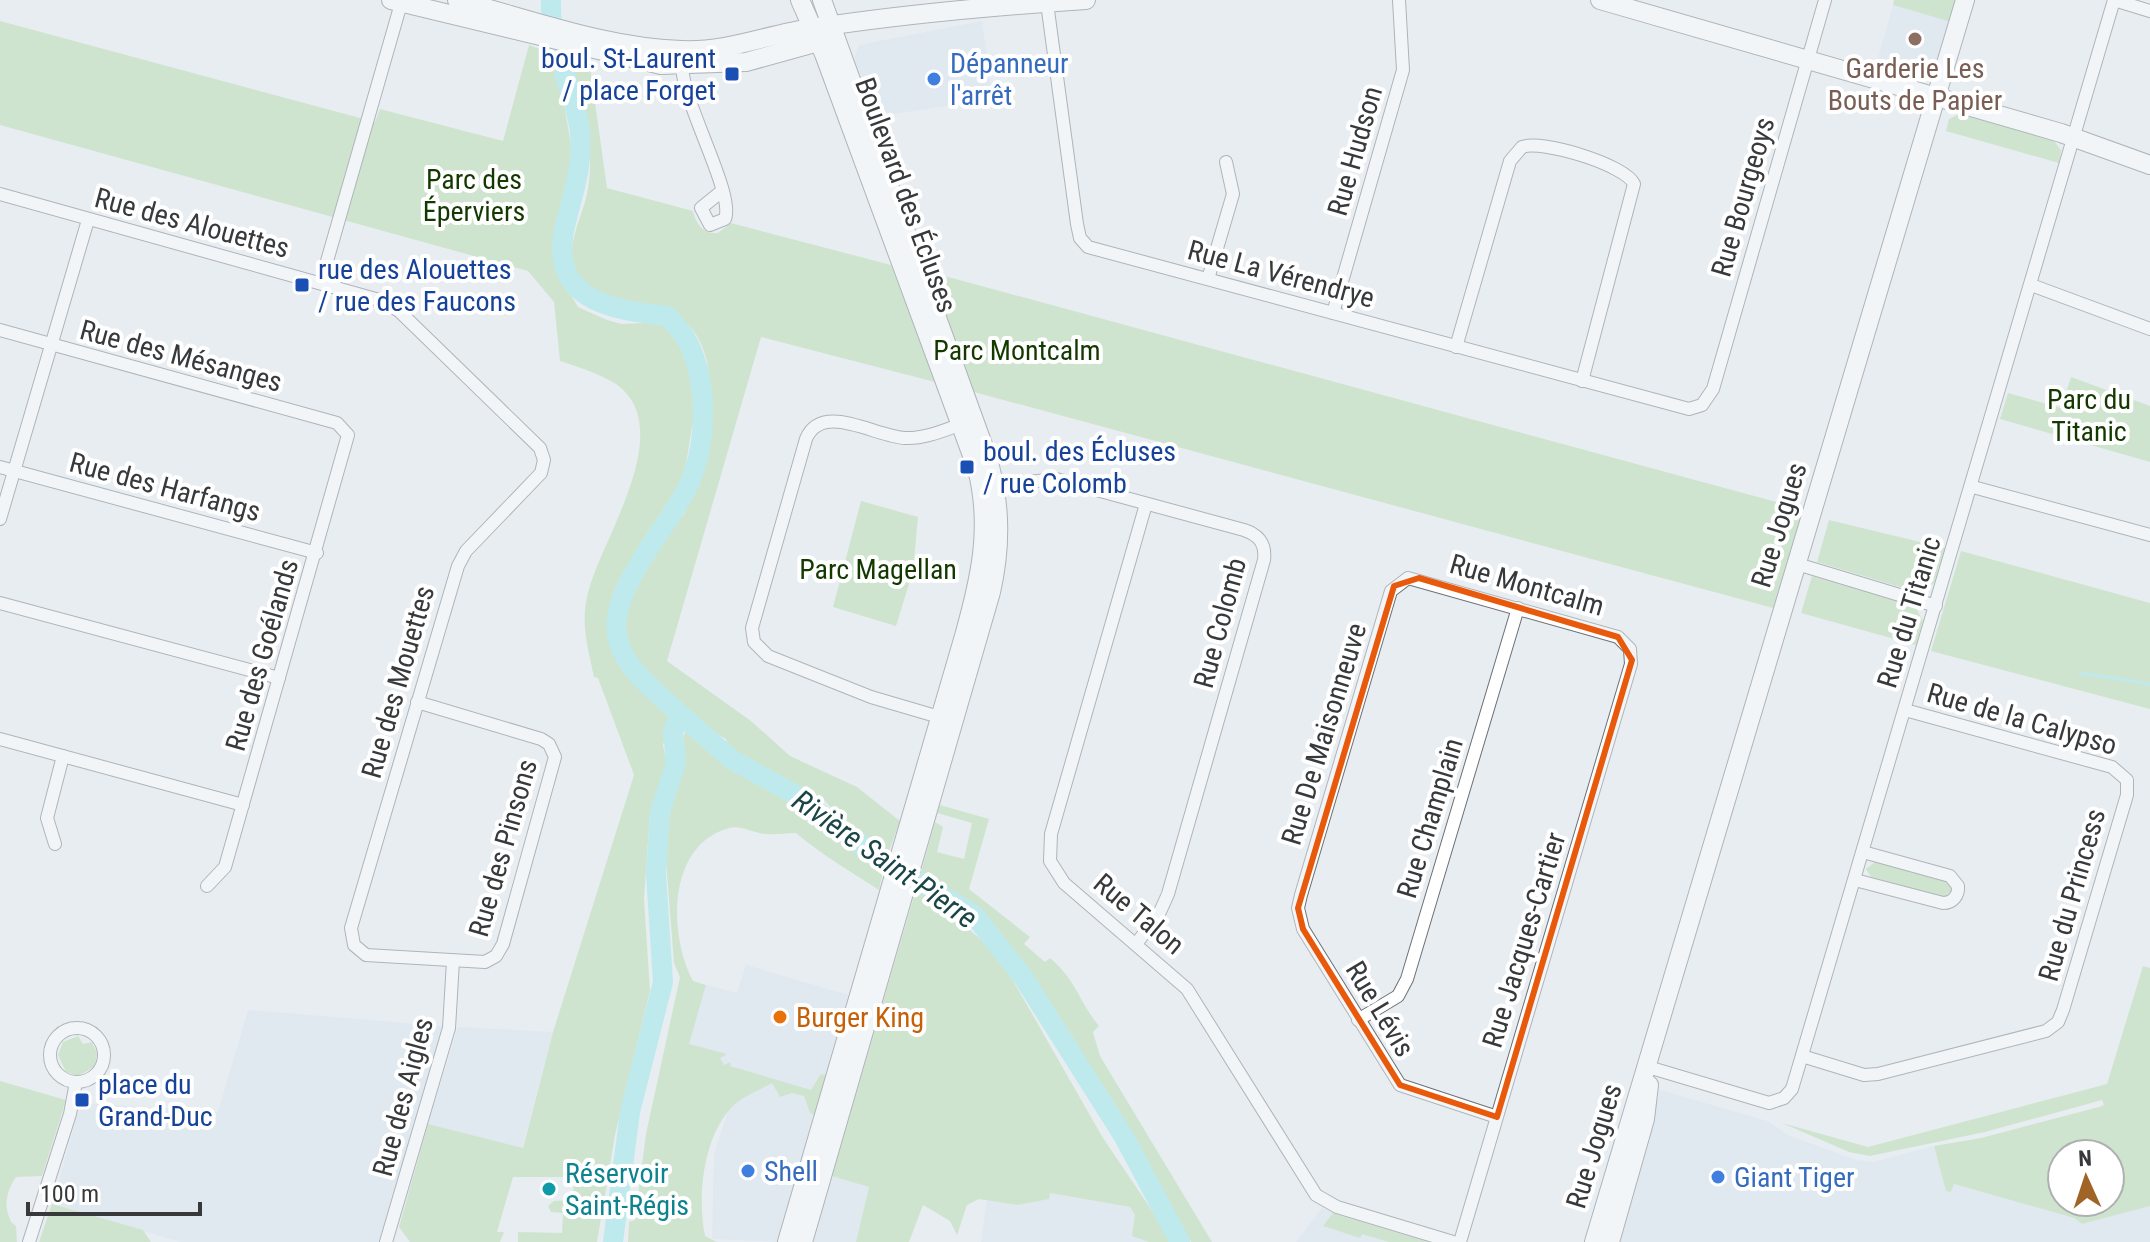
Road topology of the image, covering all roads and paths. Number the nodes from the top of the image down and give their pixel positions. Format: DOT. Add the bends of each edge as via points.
graph roads {
  1 [pos="457,0"];
  2 [pos="800,0"];
  3 [pos="822,0"];
  4 [pos="1086,0"];
  5 [pos="1399,0"];
  6 [pos="1825,0"];
  7 [pos="1965,0"];
  8 [pos="2114,0"];
  9 [pos="398,1"];
  10 [pos="1047,3"];
  11 [pos="1620,3"];
  12 [pos="2150,11"];
  13 [pos="538,29"];
  14 [pos="823,33"];
  15 [pos="570,37"];
  16 [pos="1807,59"];
  17 [pos="682,66"];
  18 [pos="1936,97"];
  19 [pos="2075,138"];
  20 [pos="1226,162"];
  21 [pos="2150,165"];
  22 [pos="722,191"];
  23 [pos="0,194"];
  24 [pos="88,220"];
  25 [pos="1208,279"];
  26 [pos="321,282"];
  27 [pos="2031,285"];
  28 [pos="1333,313"];
  29 [pos="2150,329"];
  30 [pos="0,330"];
  31 [pos="51,345"];
  32 [pos="1456,347"];
  33 [pos="1582,381"];
  34 [pos="1702,405"];
  35 [pos="967,422"];
  36 [pos="347,432"];
  37 [pos="544,460"];
  38 [pos="0,467"];
  39 [pos="14,472"];
  40 [pos="988,486"];
  41 [pos="1973,487"];
  42 [pos="1146,504"];
  43 [pos="0,519"];
  44 [pos="2150,535"];
  45 [pos="317,553"];
  46 [pos="1797,564"];
  47 [pos="1403,579"];
  48 [pos="0,603"];
  49 [pos="1936,606"];
  50 [pos="1518,608"];
  51 [pos="1631,652"];
  52 [pos="279,678"];
  53 [pos="417,702"];
  54 [pos="1905,710"];
  55 [pos="947,719"];
  56 [pos="0,739"];
  57 [pos="63,756"];
  58 [pos="2125,777"];
  59 [pos="243,805"];
  60 [pos="55,844"];
  61 [pos="1863,852"];
  62 [pos="1855,880"];
  63 [pos="899,883"];
  64 [pos="207,886"];
  65 [pos="1298,908"];
  66 [pos="1136,944"];
  67 [pos="453,961"];
  68 [pos="1358,1020"];
  69 [pos="1802,1056"];
  70 [pos="1648,1067"];
  71 [pos="76,1082"];
  72 [pos="1497,1117"];
  73 [pos="29,1242"];
  74 [pos="386,1242"];
  75 [pos="787,1242"];
  76 [pos="803,1242"];
  77 [pos="1453,1242"];
  78 [pos="1460,1242"];
  79 [pos="1594,1242"];
  80 [pos="1610,1242"];
  1 -- 13 [label="street"];
  2 -- 14 [label="street, Boulevard des Écluses"];
  3 -- 14 [label="street, Boulevard des Écluses"];
  4 -- 10 [label="street"];
  5 -- 28 [label="street, Rue Hudson" via="1403,70"];
  6 -- 16 [label="street, Rue Bourgeoys"];
  7 -- 18 [label="street, Rue Jogues"];
  8 -- 12 [label="street"];
  8 -- 19 [label="street, Rue du Titanic"];
  9 -- 13 [label="street"];
  9 -- 26 [label="street"];
  10 -- 14 [label="street" via="937,13"];
  10 -- 25 [label="street, Rue La Vérendrye" via="1080,238 1093,249"];
  11 -- 16 [label="street"];
  13 -- 15 [label="street"];
  14 -- 15 [label="street" via="695,51"];
  14 -- 17 [label="street" via="746,62"];
  14 -- 35 [label="street, Boulevard des Écluses"];
  15 -- 17 [label="street" via="649,63"];
  16 -- 18 [label="street"];
  16 -- 34 [label="street, Rue Bourgeoys" via="1713,389"];
  17 -- 22 [label="street" via="685,91"];
  18 -- 19 [label="street"];
  18 -- 46 [label="street, Rue Jogues"];
  19 -- 21 [label="street"];
  19 -- 27 [label="street, Rue du Titanic"];
  20 -- 25 [label="street" via="1233,194"];
  23 -- 24 [label="street, Rue des Alouettes"];
  24 -- 26 [label="street, Rue des Alouettes"];
  24 -- 31 [label="street"];
  25 -- 28 [label="street, Rue La Vérendrye"];
  26 -- 37 [label="street, Rue des Alouettes" via="394,307 537,444"];
  27 -- 29 [label="street"];
  27 -- 41 [label="street, Rue du Titanic"];
  28 -- 32 [label="street, Rue La Vérendrye"];
  30 -- 31 [label="street, Rue des Mésanges"];
  31 -- 36 [label="street, Rue des Mésanges" via="337,423"];
  31 -- 39 [label="street"];
  32 -- 33 [label="street, Rue La Vérendrye"];
  32 -- 33 [label="street" via="1510,161 1522,147 1539,144 1620,168 1634,184"];
  33 -- 34 [label="street, Rue La Vérendrye" via="1689,409"];
  35 -- 40 [label="street, Boulevard des Écluses"];
  35 -- 55 [label="street" via="907,438 830,421 813,427 752,628 754,642 768,656 871,697"];
  36 -- 45 [label="street, Rue des Goélands"];
  37 -- 53 [label="street, Rue des Mouettes" via="538,477 460,561"];
  38 -- 39 [label="street, Rue des Harfangs"];
  39 -- 43 [label="street"];
  39 -- 45 [label="street, Rue des Harfangs"];
  40 -- 42 [label="street, Rue Colomb" via="1051,479"];
  40 -- 55 [label="street, Boulevard des Écluses" via="984,556"];
  41 -- 44 [label="street"];
  41 -- 49 [label="street, Rue du Titanic"];
  42 -- 66 [label="street, Rue Talon" via="1049,845 1059,879"];
  42 -- 66 [label="street, Rue Colomb" via="1249,531 1262,543 1265,556 1168,894"];
  45 -- 52 [label="street, Rue des Goélands"];
  46 -- 49 [label="street"];
  46 -- 70 [label="street, Rue Jogues"];
  47 -- 50 [label="street, Rue Montcalm" via="1419,578"];
  47 -- 65 [label="street, Rue De Maisonneuve" via="1391,591"];
  48 -- 52 [label="street"];
  49 -- 54 [label="street, Rue du Titanic"];
  50 -- 51 [label="street, Rue Montcalm" via="1618,637"];
  50 -- 68 [label="street, Rue Champlain" via="1407,979 1398,996"];
  51 -- 72 [label="street, Rue Jacques-Cartier"];
  52 -- 59 [label="street, Rue des Goélands"];
  53 -- 67 [label="street, Rue des Mouettes" via="352,924 354,945 371,956"];
  53 -- 67 [label="street, Rue des Pinsons" via="541,739 554,751 555,765 503,944 494,958 481,963"];
  54 -- 58 [label="street, Rue de la Calypso" via="2112,767"];
  54 -- 61 [label="street, Rue du Titanic"];
  55 -- 63 [label="street, Boulevard des Écluses"];
  56 -- 57 [label="street"];
  57 -- 59 [label="street"];
  57 -- 60 [label="street" via="47,818"];
  58 -- 69 [label="street, Rue du Princess" via="2128,791 2055,1026 1873,1075"];
  59 -- 64 [label="street, Rue des Goélands" via="225,867"];
  61 -- 62 [label="street, Rue du Titanic"];
  61 -- 62 [label="street" via="1950,876 1957,894 1943,903"];
  62 -- 69 [label="street, Rue du Titanic"];
  63 -- 75 [label="street, Boulevard des Écluses"];
  63 -- 76 [label="street, Boulevard des Écluses"];
  65 -- 68 [label="street, Rue Lévis" via="1303,929"];
  66 -- 77 [label="street, Rue Talon" via="1191,993 1316,1195 1337,1207"];
  67 -- 74 [label="street, Rue des Aigles" via="450,1025"];
  68 -- 72 [label="street, Rue Lévis" via="1400,1085"];
  69 -- 70 [label="street, Rue du Titanic" via="1789,1094 1774,1102"];
  70 -- 79 [label="street, Rue Jogues"];
  70 -- 80 [label="street, Rue Jogues" via="1648,1107"];
  71 -- 71 [label="street" via="97,1074 104,1057 98,1038 77,1029 61,1034 50,1055 60,1076"];
  71 -- 73 [label="street"];
  72 -- 78 [label="street, Rue Jacques-Cartier"];
}
